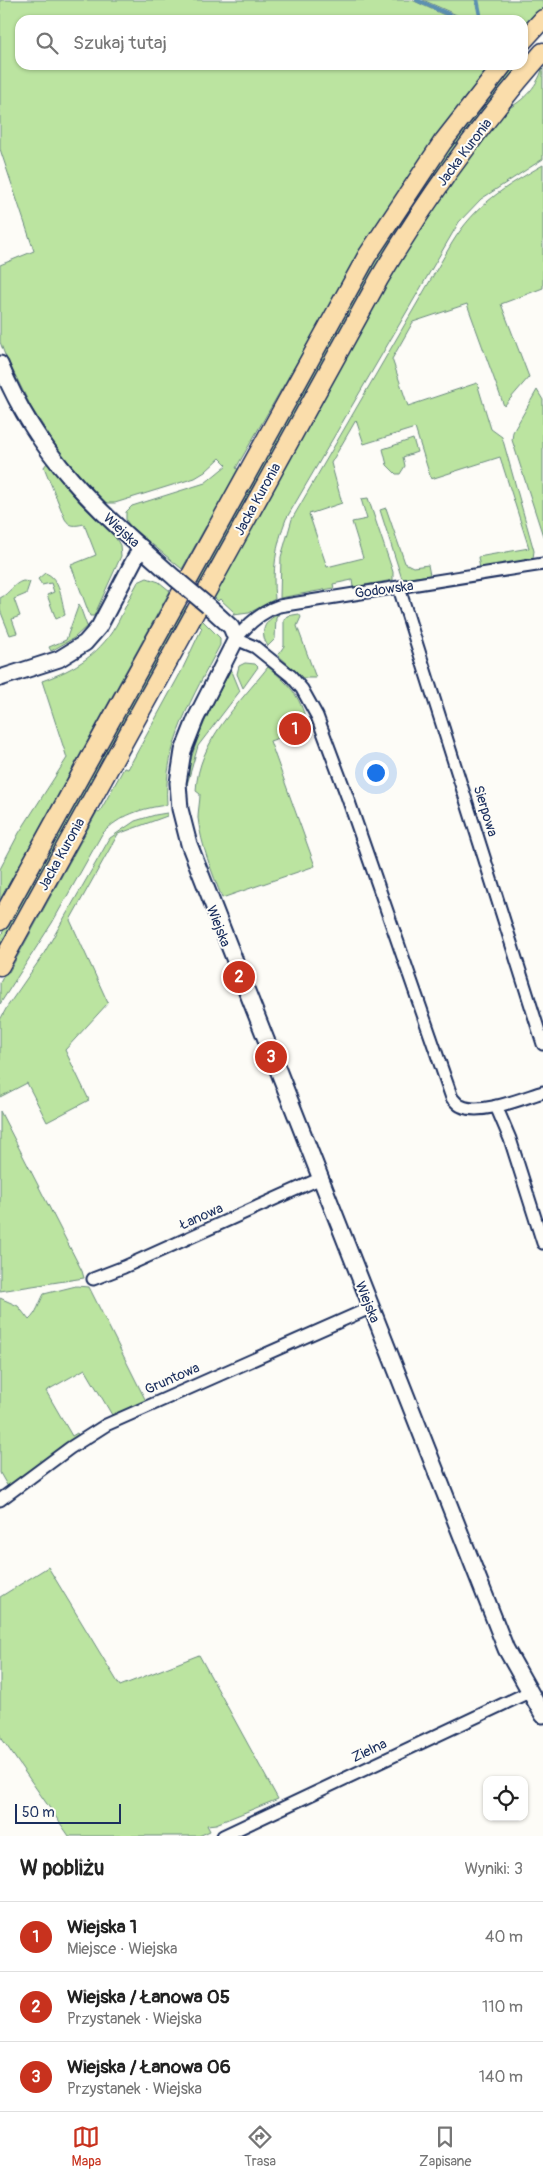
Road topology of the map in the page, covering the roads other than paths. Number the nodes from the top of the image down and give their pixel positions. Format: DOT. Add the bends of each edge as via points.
graph roads {
  1 [pos="543,19"];
  2 [pos="528,36"];
  3 [pos="543,52"];
  4 [pos="499,70"];
  5 [pos="528,70"];
  6 [pos="528,70"];
  7 [pos="0,364"];
  8 [pos="141,548"];
  9 [pos="543,564"];
  10 [pos="400,588"];
  11 [pos="236,639"];
  12 [pos="0,678"];
  13 [pos="0,921"];
  14 [pos="0,966"];
  15 [pos="543,1044"];
  16 [pos="543,1092"];
  17 [pos="496,1106"];
  18 [pos="319,1179"];
  19 [pos="543,1243"];
  20 [pos="94,1279"];
  21 [pos="370,1308"];
  22 [pos="0,1500"];
  23 [pos="529,1692"];
  24 [pos="543,1714"];
  25 [pos="223,1836"];
  1 -- 2 [label="main road"];
  3 -- 6 [label="main road, Jacka Kuronia"];
  4 -- 13 [label="main road, Jacka Kuronia" via="442,143 367,256"];
  5 -- 14 [label="main road, Jacka Kuronia" via="458,158 383,272"];
  7 -- 8 [label="street, Wiejska" via="16,399 50,454 86,497"];
  8 -- 11 [label="street, Wiejska, bridge" via="231,627"];
  8 -- 12 [label="street" via="99,627 85,643 59,658"];
  9 -- 10 [label="street, Godowska"];
  10 -- 11 [label="street, Godowska" via="279,606 262,614"];
  10 -- 15 [label="street, Sierpowa"];
  11 -- 17 [label="street" via="251,644 291,676 317,716 452,1098 460,1106 470,1109"];
  11 -- 18 [label="street, Wiejska" via="189,733 180,770 180,809 194,860"];
  16 -- 17 [label="street"];
  17 -- 19 [label="street" via="510,1139"];
  18 -- 20 [label="street, Łanowa"];
  18 -- 21 [label="street, Wiejska"];
  21 -- 22 [label="street, Gruntowa" via="106,1425"];
  21 -- 23 [label="street, Wiejska" via="506,1649"];
  23 -- 24 [label="street, Wiejska"];
  23 -- 25 [label="street, Zielna"];
}
